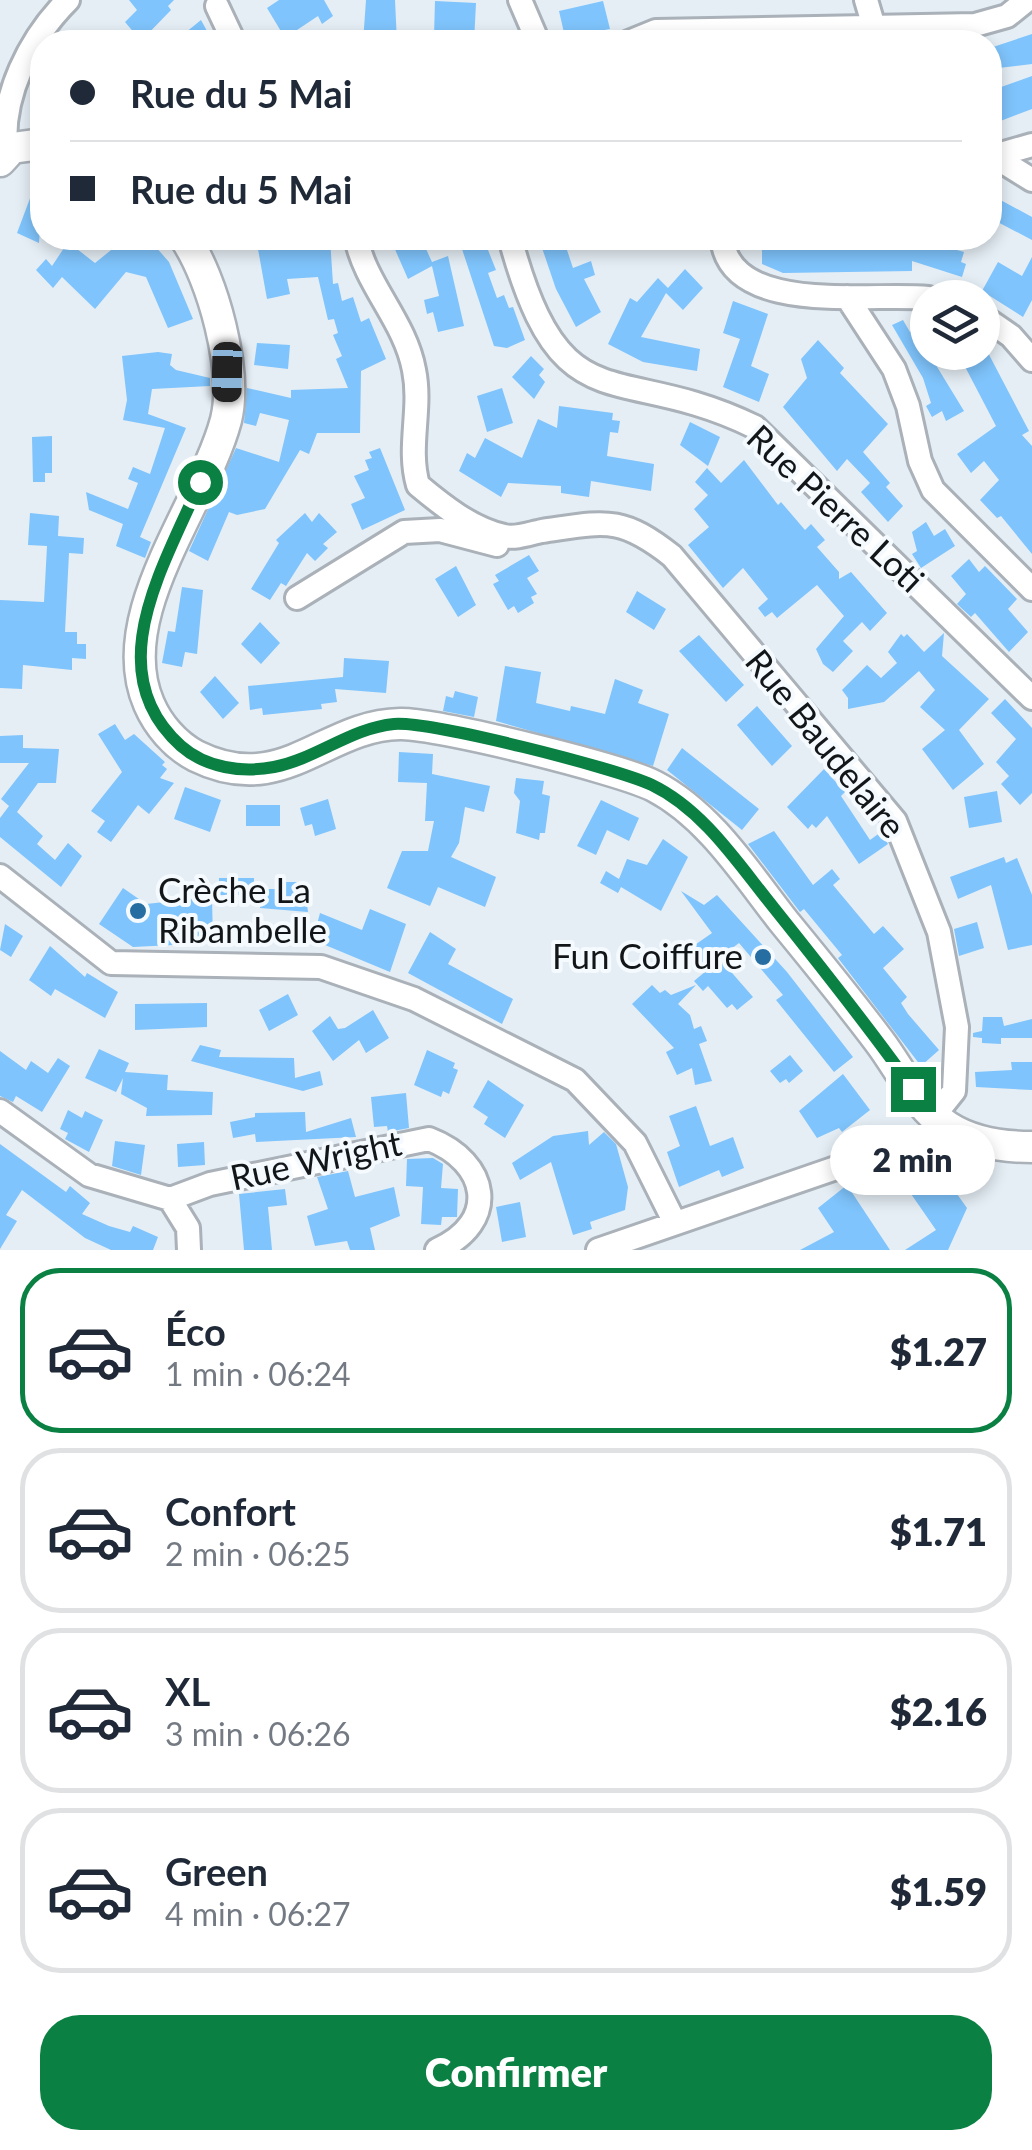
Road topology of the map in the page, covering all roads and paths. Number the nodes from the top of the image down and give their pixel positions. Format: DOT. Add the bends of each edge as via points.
graph roads {
  1 [pos="68,0"];
  2 [pos="520,0"];
  3 [pos="866,0"];
  4 [pos="1027,0"];
  5 [pos="217,6"];
  6 [pos="874,27"];
  7 [pos="38,30"];
  8 [pos="228,30"];
  9 [pos="533,30"];
  10 [pos="710,30"];
  11 [pos="30,41"];
  12 [pos="1032,145"];
  13 [pos="30,148"];
  14 [pos="1002,153"];
  15 [pos="3,157"];
  16 [pos="1002,162"];
  17 [pos="1032,180"];
  18 [pos="191,250"];
  19 [pos="359,250"];
  20 [pos="515,250"];
  21 [pos="724,250"];
  22 [pos="910,296"];
  23 [pos="847,297"];
  24 [pos="1000,329"];
  25 [pos="1032,360"];
  26 [pos="509,538"];
  27 [pos="1032,589"];
  28 [pos="297,598"];
  29 [pos="1032,698"];
  30 [pos="0,876"];
  31 [pos="0,1112"];
  32 [pos="938,1126"];
  33 [pos="1032,1147"];
  34 [pos="894,1148"];
  35 [pos="170,1199"];
  36 [pos="675,1223"];
  37 [pos="190,1250"];
  38 [pos="437,1250"];
  39 [pos="598,1250"];
  1 -- 7 [label="street"];
  2 -- 9 [label="street"];
  3 -- 6 [label="street"];
  4 -- 6 [label="street" via="1007,16 975,26"];
  5 -- 8 [label="street"];
  6 -- 10 [label="street"];
  11 -- 15 [label="street" via="4,128"];
  12 -- 14 [label="street"];
  13 -- 15 [label="main road"];
  16 -- 17 [label="street"];
  18 -- 32 [label="main road" via="222,334 226,418 141,624 138,667 149,705 167,733 209,762 245,769 303,758 372,727 420,725 653,786 722,842"];
  19 -- 26 [label="street" via="414,370 418,485 481,528"];
  20 -- 29 [label="street, Rue Pierre Loti" via="545,331 580,372 618,388 721,410 755,426"];
  21 -- 23 [label="street" via="741,277 778,292"];
  22 -- 23 [label="street"];
  23 -- 27 [label="street" via="894,368 933,490"];
  24 -- 25 [label="street"];
  26 -- 28 [label="street, Rue Baudelaire" via="494,547 440,530 404,532"];
  26 -- 32 [label="street, Rue Baudelaire" via="592,524 619,524 644,534 672,556 895,821 939,932 955,1013 956,1084"];
  30 -- 36 [label="street" via="111,962 321,967 414,998 575,1080 635,1143"];
  31 -- 35 [label="street" via="90,1175"];
  32 -- 33 [label="main road" via="1008,1147"];
  32 -- 34 [label="street, Rue Baudelaire"];
  32 -- 34 [label="street"];
  34 -- 36 [label="street"];
  35 -- 37 [label="street" via="188,1228"];
  35 -- 38 [label="street, Rue Wright" via="210,1184 429,1139 464,1164 481,1205 470,1231"];
  36 -- 39 [label="street"];
}
